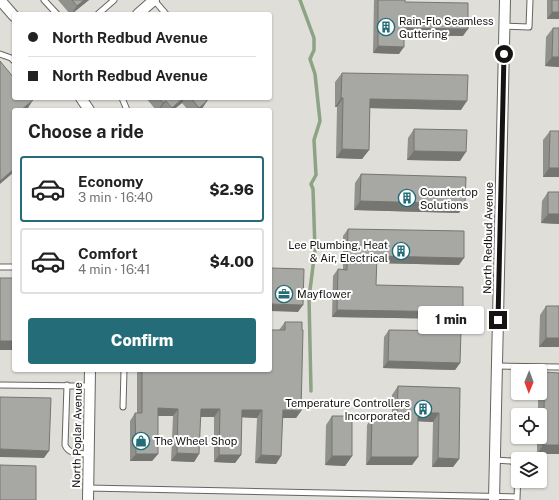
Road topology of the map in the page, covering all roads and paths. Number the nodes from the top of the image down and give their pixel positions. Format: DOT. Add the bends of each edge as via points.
graph roads {
  1 [pos="0,0"];
  2 [pos="44,0"];
  3 [pos="114,0"];
  4 [pos="154,0"];
  5 [pos="505,0"];
  6 [pos="530,0"];
  7 [pos="55,12"];
  8 [pos="100,12"];
  9 [pos="140,12"];
  10 [pos="164,12"];
  11 [pos="12,14"];
  12 [pos="504,26"];
  13 [pos="0,54"];
  14 [pos="12,59"];
  15 [pos="0,267"];
  16 [pos="12,267"];
  17 [pos="497,366"];
  18 [pos="559,367"];
  19 [pos="90,372"];
  20 [pos="124,372"];
  21 [pos="0,385"];
  22 [pos="67,385"];
  23 [pos="89,386"];
  24 [pos="123,407"];
  25 [pos="89,454"];
  26 [pos="495,460"];
  27 [pos="88,488"];
  28 [pos="494,498"];
  29 [pos="517,498"];
  30 [pos="88,500"];
  1 -- 11 [label="street"];
  2 -- 7 [label="lane"];
  3 -- 8 [label="lane"];
  4 -- 9 [label="street"];
  4 -- 10 [label="lane"];
  5 -- 12 [label="street, North Redbud Avenue"];
  6 -- 12 [label="lane" via="529,27"];
  12 -- 17 [label="street, North Redbud Avenue"];
  13 -- 14 [label="lane"];
  15 -- 16 [label="lane"];
  17 -- 18 [label="lane"];
  17 -- 26 [label="street, North Redbud Avenue"];
  19 -- 23 [label="street, North Poplar Avenue"];
  20 -- 24 [label="lane"];
  21 -- 22 [label="lane"];
  22 -- 23 [label="lane"];
  22 -- 25 [label="lane" via="65,445 72,453"];
  23 -- 25 [label="street, North Poplar Avenue"];
  25 -- 27 [label="street, North Poplar Avenue"];
  26 -- 28 [label="street, North Redbud Avenue"];
  26 -- 29 [label="lane" via="517,464"];
  27 -- 28 [label="lane"];
  27 -- 30 [label="street, North Poplar Avenue"];
  28 -- 29 [label="lane"];
}
